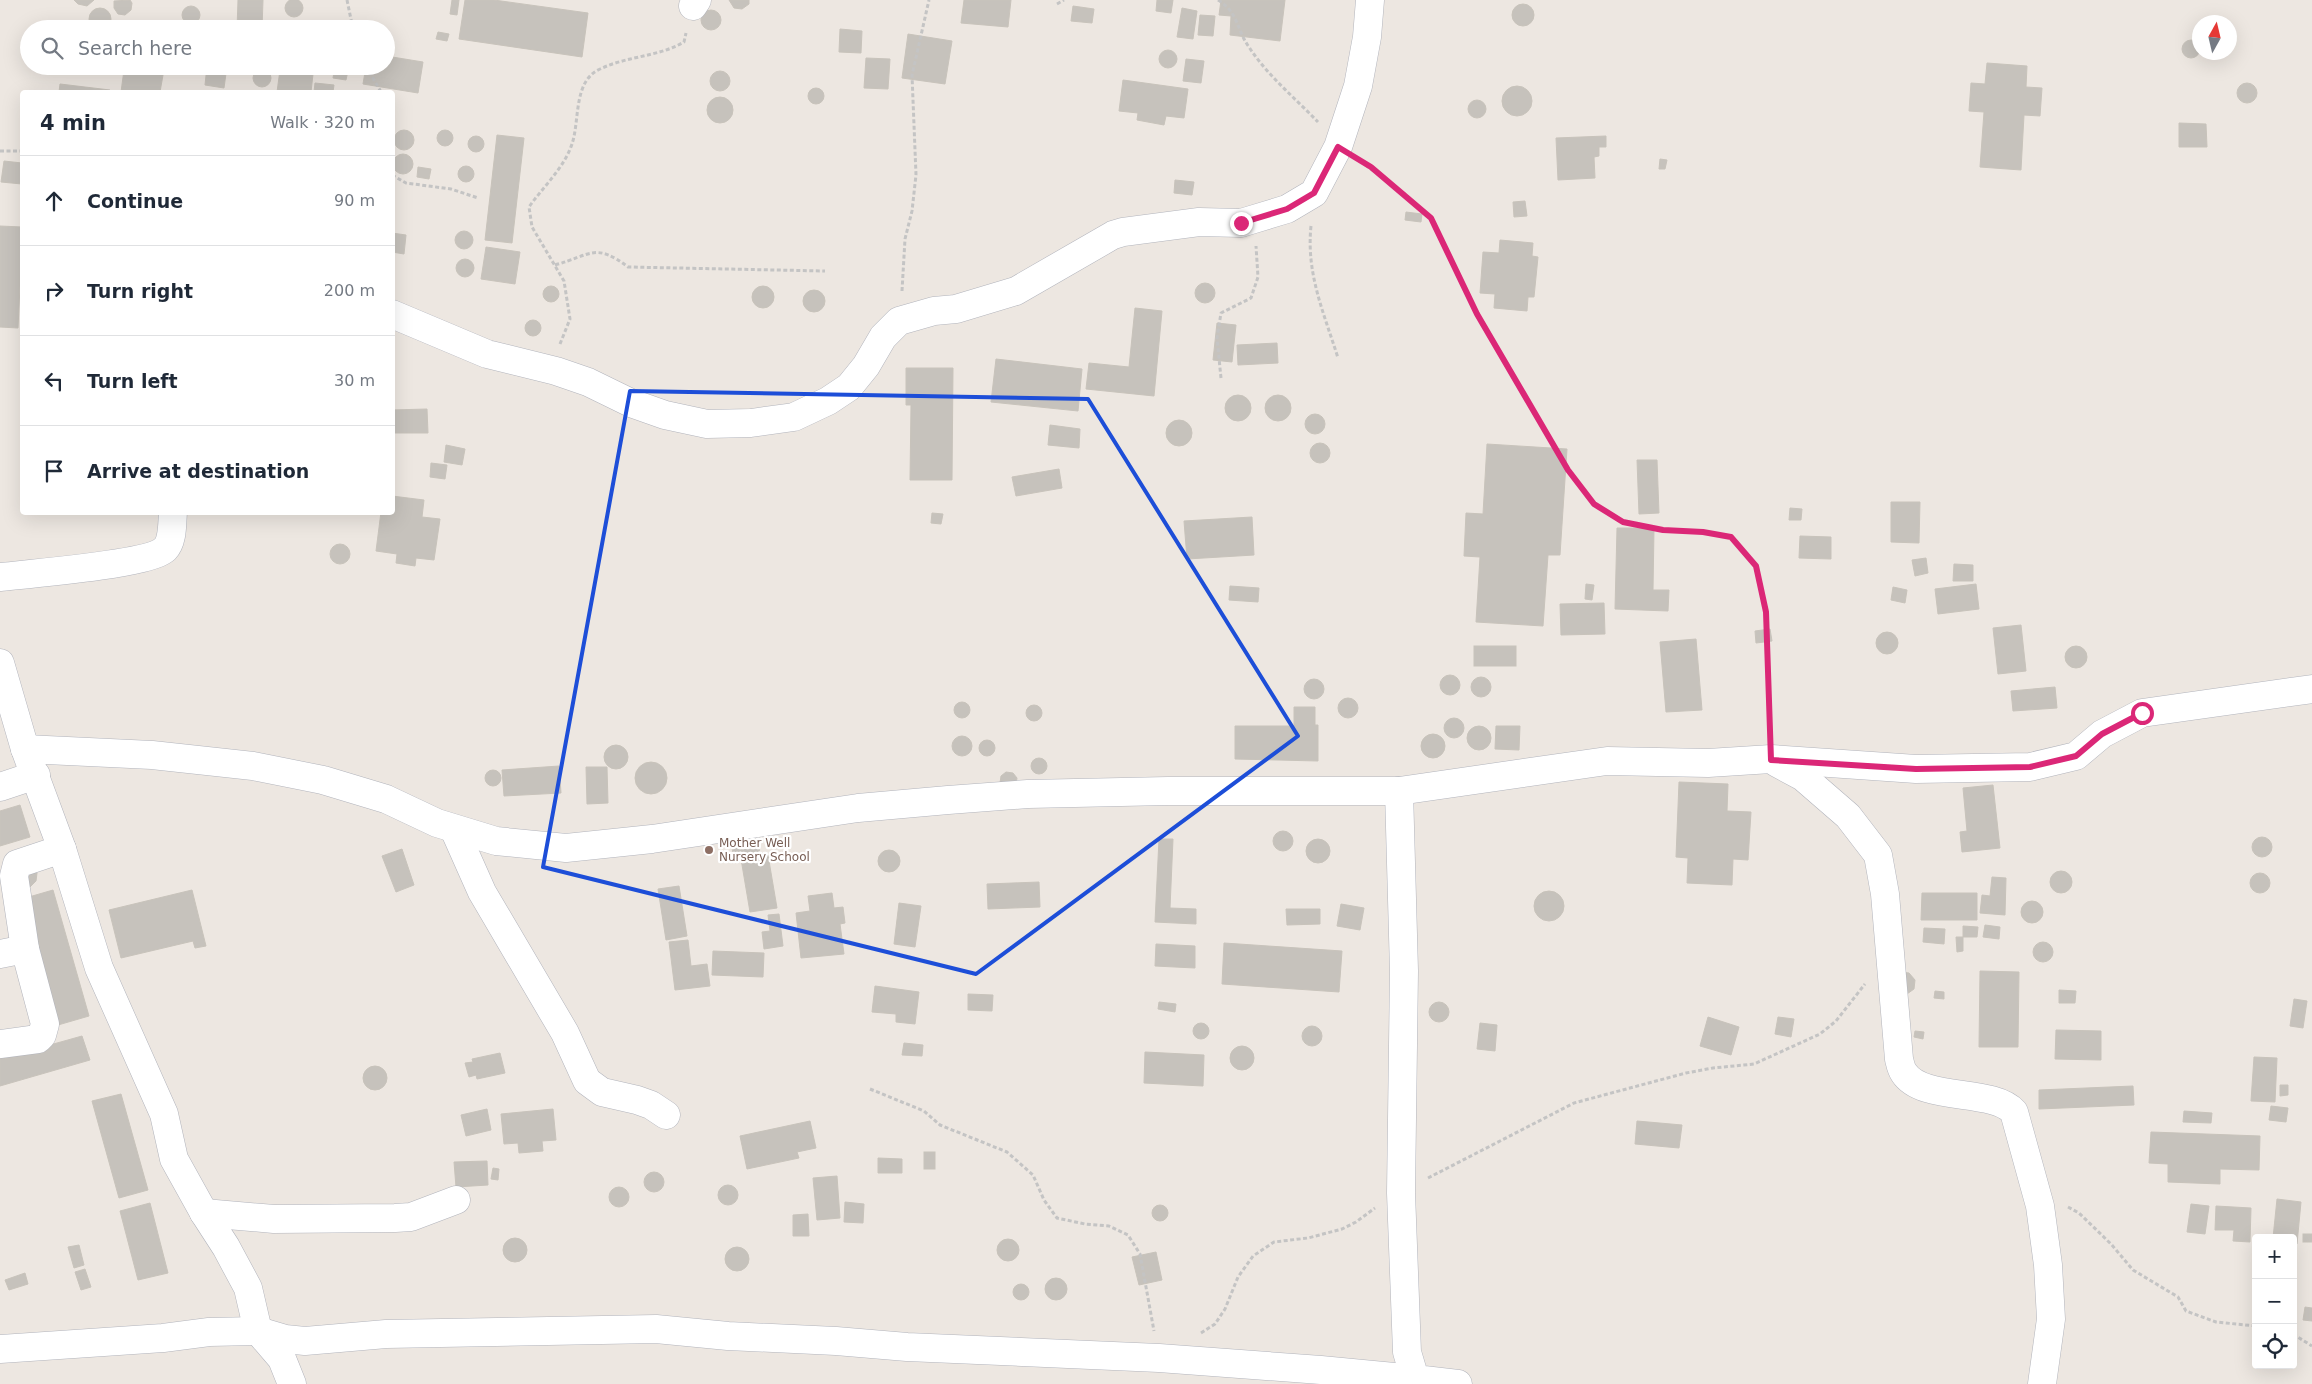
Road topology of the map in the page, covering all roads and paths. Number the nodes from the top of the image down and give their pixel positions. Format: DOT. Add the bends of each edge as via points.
graph roads {
  1 [pos="347,0"];
  2 [pos="929,0"];
  3 [pos="1064,0"];
  4 [pos="1218,0"];
  5 [pos="1370,0"];
  6 [pos="695,3"];
  7 [pos="1057,4"];
  8 [pos="351,20"];
  9 [pos="371,75"];
  10 [pos="380,90"];
  11 [pos="1338,147"];
  12 [pos="0,151"];
  13 [pos="20,151"];
  14 [pos="395,177"];
  15 [pos="1314,193"];
  16 [pos="478,198"];
  17 [pos="1241,223"];
  18 [pos="555,265"];
  19 [pos="825,270"];
  20 [pos="395,315"];
  21 [pos="898,321"];
  22 [pos="1338,358"];
  23 [pos="556,371"];
  24 [pos="1222,378"];
  25 [pos="173,515"];
  26 [pos="0,577"];
  27 [pos="0,663"];
  28 [pos="2312,689"];
  29 [pos="25,749"];
  30 [pos="1771,760"];
  31 [pos="36,775"];
  32 [pos="0,787"];
  33 [pos="1399,791"];
  34 [pos="454,829"];
  35 [pos="62,849"];
  36 [pos="13,951"];
  37 [pos="1889,952"];
  38 [pos="0,1044"];
  39 [pos="870,1089"];
  40 [pos="666,1116"];
  41 [pos="1401,1193"];
  42 [pos="456,1200"];
  43 [pos="2040,1206"];
  44 [pos="204,1213"];
  45 [pos="2252,1326"];
  46 [pos="258,1331"];
  47 [pos="1199,1334"];
  48 [pos="2297,1337"];
  49 [pos="2312,1346"];
  50 [pos="0,1349"];
  51 [pos="1159,1358"];
  52 [pos="1414,1379"];
  53 [pos="292,1384"];
  54 [pos="1458,1384"];
  55 [pos="2042,1384"];
  1 -- 8 [label="path"];
  2 -- 21 [label="path" via="912,75 916,175 905,239"];
  3 -- 7 [label="path"];
  4 -- 11 [label="path" via="1230,7 1249,48"];
  5 -- 11 [label="street" via="1358,86"];
  6 -- 18 [label="path" via="684,42 672,49 599,69 582,87 572,144 563,162 529,207 532,227"];
  9 -- 10 [label="path"];
  11 -- 15 [label="street"];
  11 -- 30 [label="path" via="1371,167 1431,218 1477,314 1568,470 1594,504 1623,522 1731,537 1756,566 1766,612"];
  12 -- 13 [label="path"];
  14 -- 16 [label="path" via="406,183 451,189"];
  15 -- 17 [label="street" via="1287,209"];
  15 -- 22 [label="path" via="1311,274"];
  17 -- 21 [label="street" via="1199,222 1123,232 1016,291"];
  17 -- 24 [label="path" via="1256,246 1258,276 1251,298 1220,313 1217,338"];
  18 -- 19 [label="path" via="596,251 612,255 628,267"];
  18 -- 23 [label="path" via="564,281 570,320 560,343"];
  20 -- 23 [label="street" via="487,354"];
  21 -- 23 [label="street" via="883,336 849,388 794,417 751,423 707,424 666,415"];
  25 -- 26 [label="street" via="168,545 158,554 130,561"];
  27 -- 29 [label="street"];
  28 -- 30 [label="street" via="2142,713 2102,734 2076,756 2030,767 1916,769"];
  29 -- 31 [label="street"];
  29 -- 34 [label="street" via="152,755 253,766 323,780 386,799"];
  30 -- 33 [label="street" via="1708,763 1607,761"];
  30 -- 37 [label="street" via="1803,777 1829,799 1848,816 1878,855 1885,894"];
  31 -- 32 [label="street"];
  31 -- 35 [label="street"];
  33 -- 34 [label="street" via="1233,790 1018,795 858,808 652,839 566,848 496,841"];
  33 -- 41 [label="street" via="1404,971"];
  34 -- 40 [label="street" via="482,892 565,1033 588,1081 602,1092 651,1105"];
  35 -- 36 [label="street" via="21,862 15,869"];
  35 -- 44 [label="street" via="99,968 164,1114 174,1160"];
  36 -- 38 [label="street" via="45,1024 38,1038"];
  37 -- 41 [label="path" via="1836,1022 1820,1034 1754,1064 1686,1073 1574,1103"];
  37 -- 43 [label="street" via="1899,1059 1904,1074 1938,1092 2008,1104 2014,1112"];
  39 -- 51 [label="path" via="924,1111 940,1125 1007,1152 1033,1175 1044,1200 1057,1218 1109,1226 1128,1235 1140,1254"];
  41 -- 47 [label="path" via="1342,1229 1274,1242 1253,1256 1238,1277 1225,1310 1215,1324"];
  41 -- 52 [label="street" via="1407,1352"];
  42 -- 44 [label="street" via="411,1216 395,1218 274,1219"];
  43 -- 45 [label="path" via="2066,1206 2079,1213 2133,1270 2178,1297 2186,1311 2216,1322"];
  43 -- 55 [label="street" via="2051,1319"];
  44 -- 46 [label="street" via="248,1288"];
  46 -- 50 [label="street"];
  46 -- 51 [label="street" via="285,1340 305,1341 386,1334 656,1330 907,1347"];
  46 -- 53 [label="street" via="282,1359"];
  48 -- 49 [label="path"];
  51 -- 52 [label="street"];
  52 -- 54 [label="street"];
}
